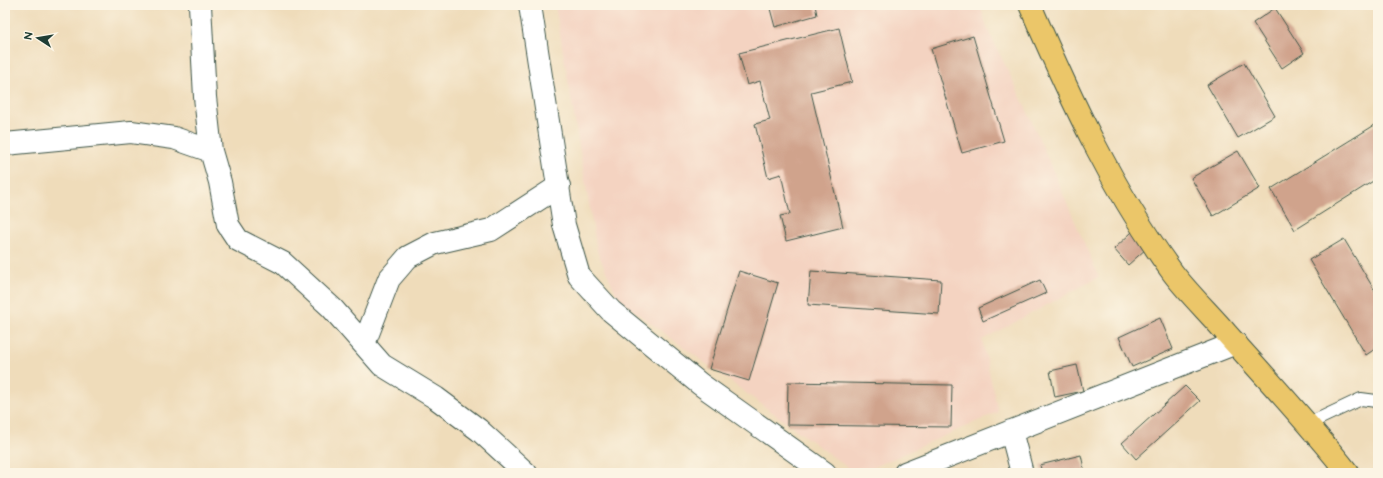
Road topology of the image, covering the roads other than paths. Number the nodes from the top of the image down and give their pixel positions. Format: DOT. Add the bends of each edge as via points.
graph roads {
  1 [pos="200,5"];
  2 [pos="530,5"];
  3 [pos="1030,5"];
  4 [pos="5,144"];
  5 [pos="211,151"];
  6 [pos="559,186"];
  7 [pos="364,344"];
  8 [pos="1236,344"];
  9 [pos="1378,404"];
  10 [pos="1308,424"];
  11 [pos="1011,431"];
  12 [pos="526,473"];
  13 [pos="825,473"];
  14 [pos="905,473"];
  15 [pos="1022,473"];
  16 [pos="1348,473"];
  1 -- 5 [label="street"];
  2 -- 6 [label="street"];
  3 -- 8 [label="main road" via="1067,91 1139,224 1174,274"];
  4 -- 5 [label="street" via="131,132 174,138"];
  5 -- 7 [label="street" via="228,225 238,240 283,263 332,308"];
  6 -- 7 [label="street" via="491,230 435,243 408,257 389,279"];
  6 -- 13 [label="street" via="564,225 580,276 611,311 700,384"];
  7 -- 12 [label="street" via="382,365 436,398 479,430"];
  8 -- 10 [label="main road"];
  8 -- 11 [label="street"];
  9 -- 10 [label="lane" via="1376,401 1361,399"];
  10 -- 16 [label="main road"];
  11 -- 14 [label="street"];
  11 -- 15 [label="street"];
}
